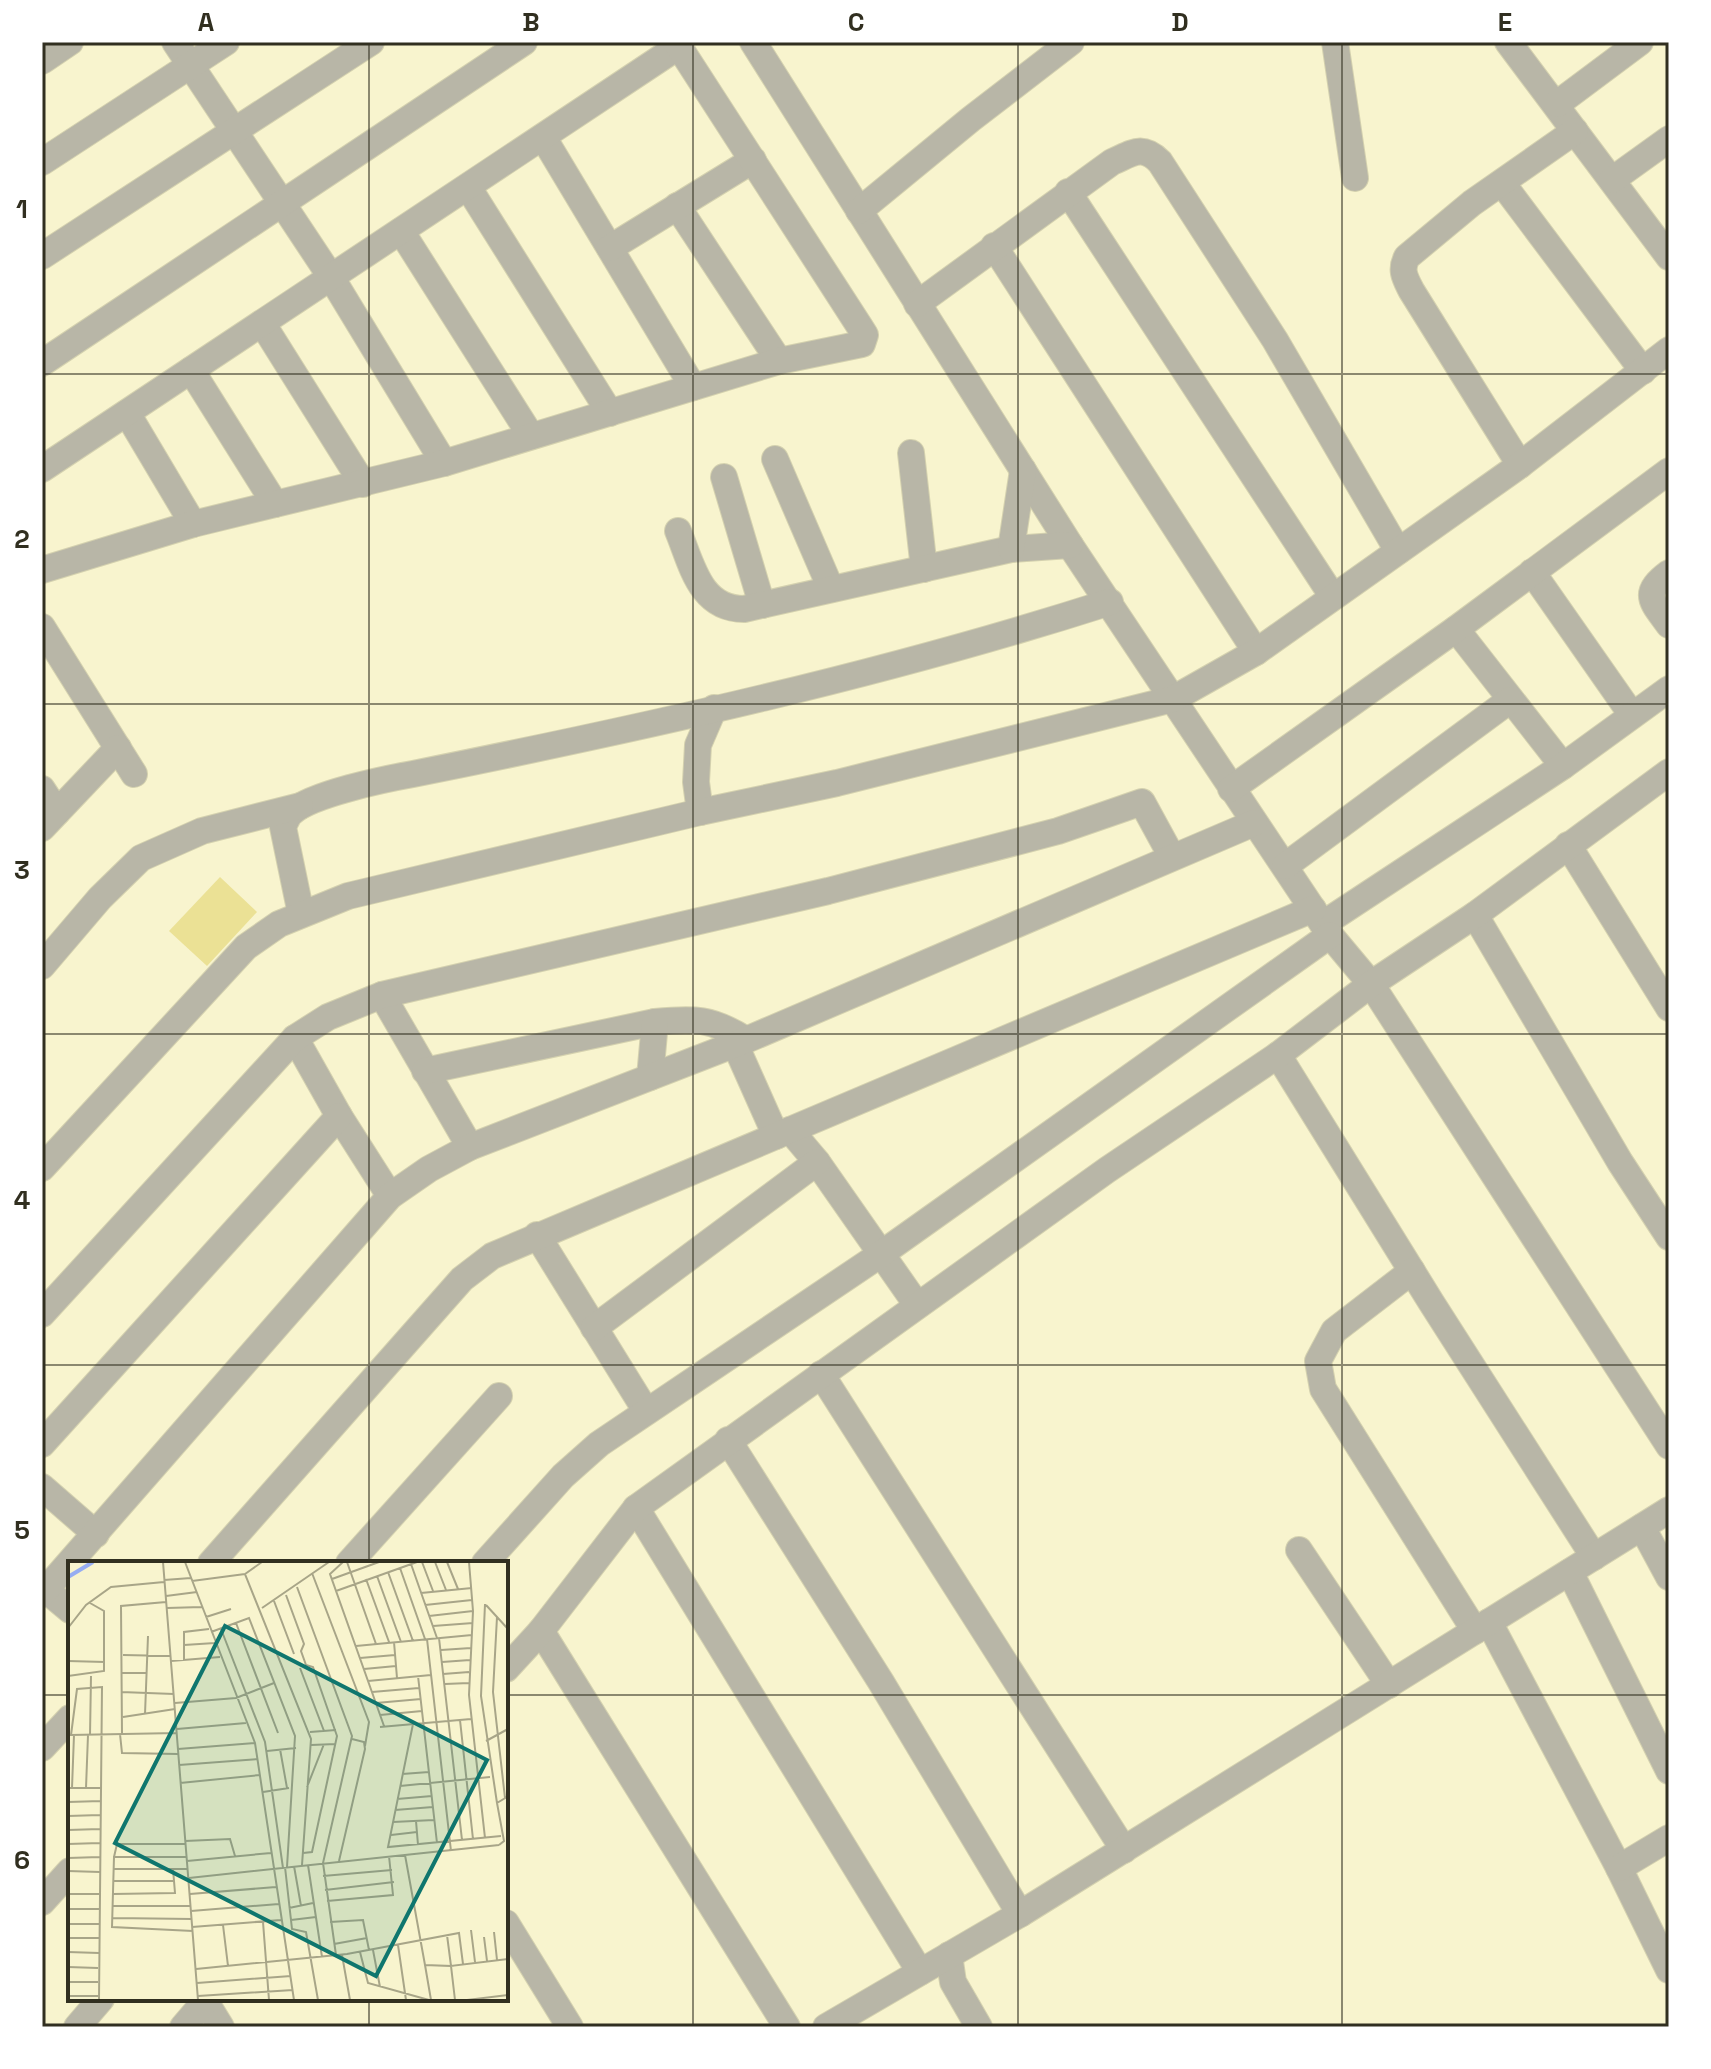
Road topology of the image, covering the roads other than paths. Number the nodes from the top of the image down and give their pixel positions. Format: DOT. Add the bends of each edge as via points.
graph roads {
  1 [pos="70,42"];
  2 [pos="175,42"];
  3 [pos="226,42"];
  4 [pos="371,42"];
  5 [pos="524,42"];
  6 [pos="753,42"];
  7 [pos="1071,42"];
  8 [pos="1335,42"];
  9 [pos="1508,42"];
  10 [pos="1640,42"];
  11 [pos="678,44"];
  12 [pos="42,61"];
  13 [pos="190,65"];
  14 [pos="1557,104"];
  15 [pos="1575,131"];
  16 [pos="235,132"];
  17 [pos="543,137"];
  18 [pos="1669,139"];
  19 [pos="753,160"];
  20 [pos="42,162"];
  21 [pos="1355,178"];
  22 [pos="1612,180"];
  23 [pos="1502,183"];
  24 [pos="468,187"];
  25 [pos="1068,192"];
  26 [pos="283,204"];
  27 [pos="677,206"];
  28 [pos="859,211"];
  29 [pos="401,231"];
  30 [pos="994,246"];
  31 [pos="610,248"];
  32 [pos="42,256"];
  33 [pos="1669,257"];
  34 [pos="331,277"];
  35 [pos="917,304"];
  36 [pos="262,323"];
  37 [pos="1669,350"];
  38 [pos="779,361"];
  39 [pos="42,363"];
  40 [pos="191,370"];
  41 [pos="1643,371"];
  42 [pos="693,387"];
  43 [pos="127,413"];
  44 [pos="610,413"];
  45 [pos="531,436"];
  46 [pos="911,453"];
  47 [pos="775,459"];
  48 [pos="444,463"];
  49 [pos="1520,465"];
  50 [pos="42,469"];
  51 [pos="1023,470"];
  52 [pos="1669,471"];
  53 [pos="724,477"];
  54 [pos="363,484"];
  55 [pos="275,504"];
  56 [pos="193,524"];
  57 [pos="678,531"];
  58 [pos="1070,545"];
  59 [pos="1011,549"];
  60 [pos="1398,551"];
  61 [pos="924,569"];
  62 [pos="42,570"];
  63 [pos="1532,572"];
  64 [pos="1669,573"];
  65 [pos="831,589"];
  66 [pos="1333,597"];
  67 [pos="1110,602"];
  68 [pos="762,605"];
  69 [pos="1669,625"];
  70 [pos="42,627"];
  71 [pos="1456,629"];
  72 [pos="1256,652"];
  73 [pos="1669,689"];
  74 [pos="1173,699"];
  75 [pos="1510,700"];
  76 [pos="714,708"];
  77 [pos="1632,715"];
  78 [pos="118,748"];
  79 [pos="1563,766"];
  80 [pos="134,774"];
  81 [pos="1666,780"];
  82 [pos="42,789"];
  83 [pos="1231,789"];
  84 [pos="300,806"];
  85 [pos="700,812"];
  86 [pos="49,820"];
  87 [pos="1254,823"];
  88 [pos="1568,845"];
  89 [pos="1172,857"];
  90 [pos="1285,866"];
  91 [pos="301,914"];
  92 [pos="1475,915"];
  93 [pos="1322,922"];
  94 [pos="42,966"];
  95 [pos="1371,984"];
  96 [pos="382,995"];
  97 [pos="1669,1008"];
  98 [pos="655,1022"];
  99 [pos="295,1038"];
  100 [pos="741,1042"];
  101 [pos="1278,1055"];
  102 [pos="425,1071"];
  103 [pos="650,1077"];
  104 [pos="339,1116"];
  105 [pos="783,1133"];
  106 [pos="470,1147"];
  107 [pos="817,1162"];
  108 [pos="42,1168"];
  109 [pos="390,1196"];
  110 [pos="537,1235"];
  111 [pos="1669,1237"];
  112 [pos="881,1254"];
  113 [pos="1412,1271"];
  114 [pos="917,1305"];
  115 [pos="42,1314"];
  116 [pos="594,1328"];
  117 [pos="821,1374"];
  118 [pos="499,1396"];
  119 [pos="646,1411"];
  120 [pos="728,1440"];
  121 [pos="42,1444"];
  122 [pos="1669,1446"];
  123 [pos="42,1487"];
  124 [pos="636,1508"];
  125 [pos="1669,1510"];
  126 [pos="1642,1527"];
  127 [pos="96,1534"];
  128 [pos="1299,1550"];
  129 [pos="1594,1557"];
  130 [pos="72,1561"];
  131 [pos="213,1561"];
  132 [pos="351,1561"];
  133 [pos="487,1561"];
  134 [pos="68,1565"];
  135 [pos="1570,1572"];
  136 [pos="1669,1577"];
  137 [pos="44,1592"];
  138 [pos="68,1609"];
  139 [pos="1482,1626"];
  140 [pos="541,1631"];
  141 [pos="508,1667"];
  142 [pos="1389,1685"];
  143 [pos="68,1720"];
  144 [pos="42,1748"];
  145 [pos="1669,1771"];
  146 [pos="1669,1838"];
  147 [pos="1124,1850"];
  148 [pos="1619,1868"];
  149 [pos="68,1873"];
  150 [pos="42,1902"];
  151 [pos="1020,1914"];
  152 [pos="508,1926"];
  153 [pos="949,1955"];
  154 [pos="1669,1970"];
  155 [pos="920,1972"];
  156 [pos="99,2001"];
  157 [pos="205,2001"];
  158 [pos="207,2001"];
  159 [pos="77,2027"];
  160 [pos="183,2027"];
  161 [pos="221,2027"];
  162 [pos="570,2027"];
  163 [pos="787,2027"];
  164 [pos="826,2027"];
  165 [pos="979,2027"];
  1 -- 12 [label="street"];
  2 -- 13 [label="street"];
  3 -- 13 [label="street"];
  4 -- 16 [label="street"];
  5 -- 26 [label="street"];
  6 -- 28 [label="street"];
  7 -- 28 [label="street"];
  8 -- 21 [label="street"];
  9 -- 14 [label="street"];
  10 -- 14 [label="street"];
  11 -- 17 [label="street"];
  11 -- 19 [label="street"];
  13 -- 16 [label="street"];
  13 -- 20 [label="street"];
  14 -- 15 [label="street"];
  15 -- 22 [label="street"];
  15 -- 23 [label="street"];
  16 -- 26 [label="street"];
  16 -- 32 [label="street"];
  17 -- 24 [label="street"];
  17 -- 31 [label="street"];
  18 -- 22 [label="street"];
  19 -- 27 [label="street"];
  19 -- 38 [label="street" via="865,335 858,347"];
  22 -- 33 [label="street"];
  23 -- 41 [label="street"];
  23 -- 49 [label="street" via="1407,257 1403,272"];
  24 -- 29 [label="street"];
  24 -- 44 [label="street"];
  25 -- 30 [label="street"];
  25 -- 60 [label="street" via="1133,153 1144,150 1160,162 1275,340"];
  25 -- 66 [label="street"];
  26 -- 34 [label="street"];
  26 -- 39 [label="street"];
  27 -- 31 [label="street"];
  27 -- 38 [label="street"];
  28 -- 35 [label="street"];
  29 -- 34 [label="street"];
  29 -- 45 [label="street"];
  30 -- 35 [label="street"];
  30 -- 72 [label="street"];
  31 -- 42 [label="street"];
  34 -- 36 [label="street"];
  34 -- 48 [label="street"];
  35 -- 51 [label="street"];
  36 -- 40 [label="street"];
  36 -- 54 [label="street"];
  37 -- 41 [label="street"];
  38 -- 42 [label="street"];
  40 -- 43 [label="street"];
  40 -- 55 [label="street"];
  41 -- 49 [label="street"];
  42 -- 44 [label="street"];
  43 -- 50 [label="street"];
  43 -- 56 [label="street"];
  44 -- 45 [label="street"];
  45 -- 48 [label="street"];
  46 -- 61 [label="street"];
  47 -- 65 [label="street"];
  48 -- 54 [label="street"];
  49 -- 60 [label="street"];
  51 -- 58 [label="street"];
  51 -- 59 [label="street"];
  52 -- 63 [label="street"];
  53 -- 68 [label="street"];
  54 -- 55 [label="street"];
  55 -- 56 [label="street"];
  56 -- 62 [label="street"];
  57 -- 68 [label="street" via="703,589 715,603 728,609"];
  58 -- 59 [label="street"];
  58 -- 67 [label="street"];
  59 -- 61 [label="street"];
  60 -- 66 [label="street"];
  61 -- 65 [label="street"];
  63 -- 71 [label="street"];
  63 -- 77 [label="street"];
  64 -- 69 [label="street" via="1656,583 1651,600"];
  65 -- 68 [label="street"];
  66 -- 72 [label="street"];
  67 -- 74 [label="street"];
  67 -- 76 [label="street" via="994,639"];
  70 -- 78 [label="street"];
  71 -- 75 [label="street"];
  71 -- 83 [label="street"];
  72 -- 74 [label="street"];
  73 -- 77 [label="street"];
  74 -- 83 [label="street"];
  74 -- 85 [label="street"];
  75 -- 79 [label="street"];
  75 -- 90 [label="street"];
  76 -- 84 [label="street" via="398,777"];
  76 -- 85 [label="street" via="698,745"];
  77 -- 79 [label="street"];
  78 -- 80 [label="street"];
  78 -- 86 [label="street"];
  79 -- 93 [label="street"];
  81 -- 88 [label="street"];
  82 -- 86 [label="street"];
  83 -- 87 [label="street"];
  84 -- 91 [label="street" via="283,827"];
  84 -- 94 [label="street" via="202,831 141,858"];
  85 -- 91 [label="street" via="348,896"];
  87 -- 89 [label="street"];
  87 -- 90 [label="street"];
  88 -- 92 [label="street"];
  88 -- 97 [label="street"];
  89 -- 96 [label="street" via="1142,802 1058,831 828,891"];
  89 -- 100 [label="street"];
  90 -- 93 [label="street"];
  91 -- 108 [label="street" via="246,947"];
  92 -- 95 [label="street"];
  92 -- 111 [label="street"];
  93 -- 95 [label="street"];
  93 -- 105 [label="street"];
  93 -- 112 [label="street"];
  95 -- 101 [label="street"];
  95 -- 122 [label="street"];
  96 -- 99 [label="street" via="328,1017"];
  96 -- 102 [label="street"];
  98 -- 100 [label="street" via="722,1024"];
  98 -- 102 [label="street"];
  98 -- 103 [label="street"];
  99 -- 104 [label="street"];
  99 -- 115 [label="street"];
  100 -- 103 [label="street"];
  100 -- 105 [label="street"];
  101 -- 113 [label="street"];
  101 -- 114 [label="street"];
  102 -- 106 [label="street"];
  103 -- 106 [label="street"];
  104 -- 109 [label="street"];
  104 -- 121 [label="street"];
  105 -- 107 [label="street"];
  105 -- 110 [label="street"];
  106 -- 109 [label="street"];
  107 -- 112 [label="street"];
  107 -- 116 [label="street"];
  109 -- 127 [label="street"];
  110 -- 116 [label="street"];
  110 -- 131 [label="street" via="492,1256 462,1279"];
  112 -- 114 [label="street"];
  112 -- 119 [label="street"];
  113 -- 129 [label="street"];
  113 -- 139 [label="street" via="1334,1331 1318,1361 1323,1389"];
  114 -- 117 [label="street"];
  116 -- 119 [label="street"];
  117 -- 120 [label="street"];
  117 -- 147 [label="street"];
  118 -- 132 [label="street"];
  119 -- 133 [label="street" via="563,1476"];
  120 -- 124 [label="street"];
  120 -- 151 [label="street"];
  123 -- 127 [label="street"];
  124 -- 140 [label="street"];
  124 -- 155 [label="street"];
  125 -- 126 [label="street"];
  126 -- 129 [label="street"];
  126 -- 136 [label="street"];
  127 -- 130 [label="street"];
  128 -- 142 [label="street"];
  129 -- 135 [label="street"];
  134 -- 137 [label="street"];
  135 -- 139 [label="street"];
  135 -- 145 [label="street"];
  137 -- 138 [label="street"];
  139 -- 142 [label="street"];
  139 -- 148 [label="street"];
  140 -- 141 [label="street"];
  140 -- 163 [label="street"];
  142 -- 147 [label="street"];
  143 -- 144 [label="street"];
  146 -- 148 [label="street"];
  147 -- 151 [label="street"];
  148 -- 154 [label="street"];
  149 -- 150 [label="street"];
  151 -- 153 [label="street"];
  152 -- 162 [label="street"];
  153 -- 155 [label="street"];
  153 -- 165 [label="street" via="953,1982"];
  155 -- 164 [label="street"];
  156 -- 159 [label="street"];
  157 -- 160 [label="street"];
  158 -- 161 [label="street"];
}
